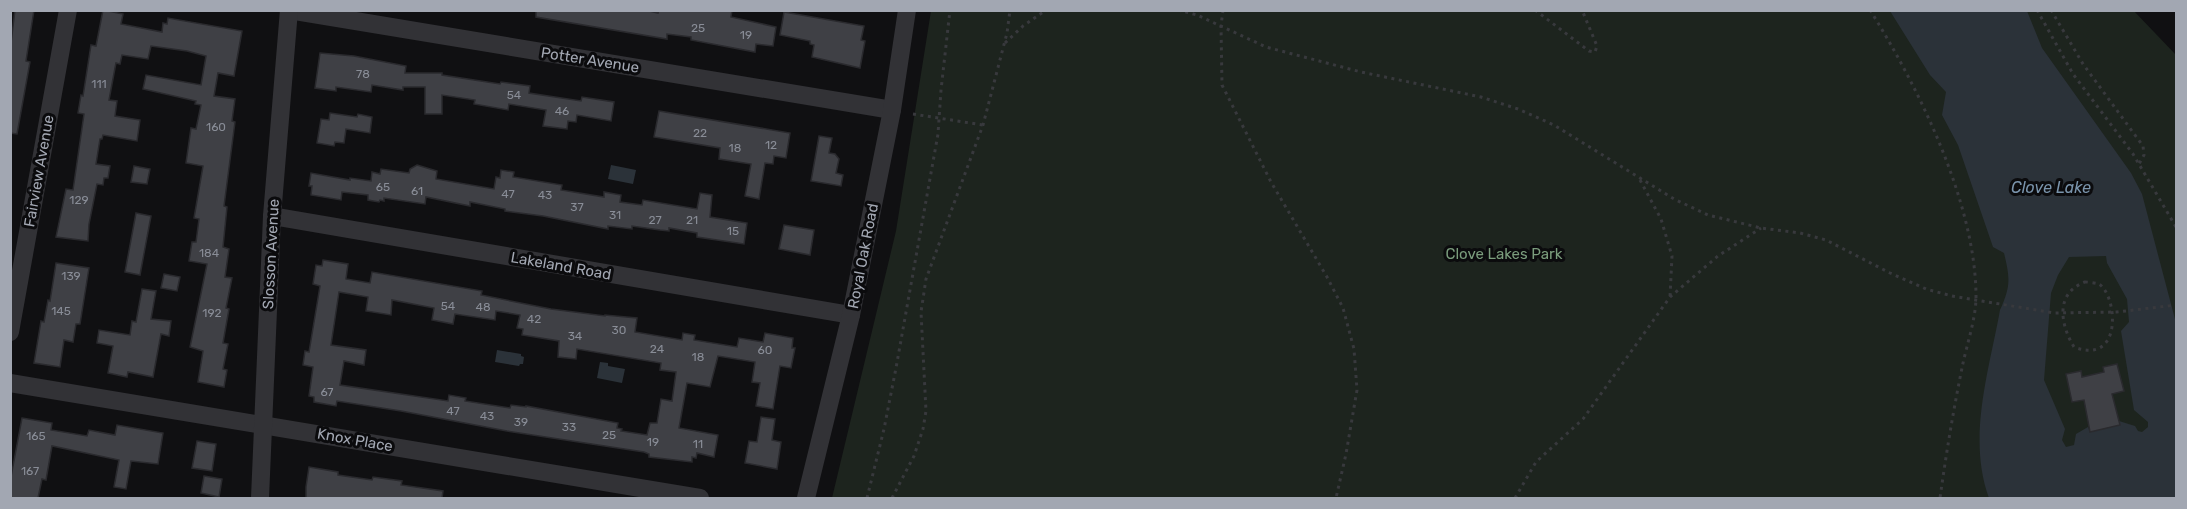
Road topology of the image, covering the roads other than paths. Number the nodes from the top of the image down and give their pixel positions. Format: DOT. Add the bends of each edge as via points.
graph roads {
  1 [pos="68,10"];
  2 [pos="289,10"];
  3 [pos="907,10"];
  4 [pos="892,110"];
  5 [pos="272,216"];
  6 [pos="851,315"];
  7 [pos="11,330"];
  8 [pos="10,383"];
  9 [pos="263,424"];
  10 [pos="260,498"];
  11 [pos="700,498"];
  12 [pos="806,498"];
  1 -- 7 [label="street, Fairview Avenue"];
  2 -- 4 [label="street, Potter Avenue"];
  2 -- 5 [label="street, Slosson Avenue"];
  3 -- 4 [label="street, Royal Oak Road"];
  4 -- 6 [label="street, Royal Oak Road"];
  5 -- 6 [label="street, Lakeland Road"];
  5 -- 9 [label="street, Slosson Avenue"];
  6 -- 12 [label="street, Royal Oak Road"];
  8 -- 9 [label="street, Knox Place"];
  9 -- 10 [label="street, Slosson Avenue"];
  9 -- 11 [label="street, Knox Place"];
}
